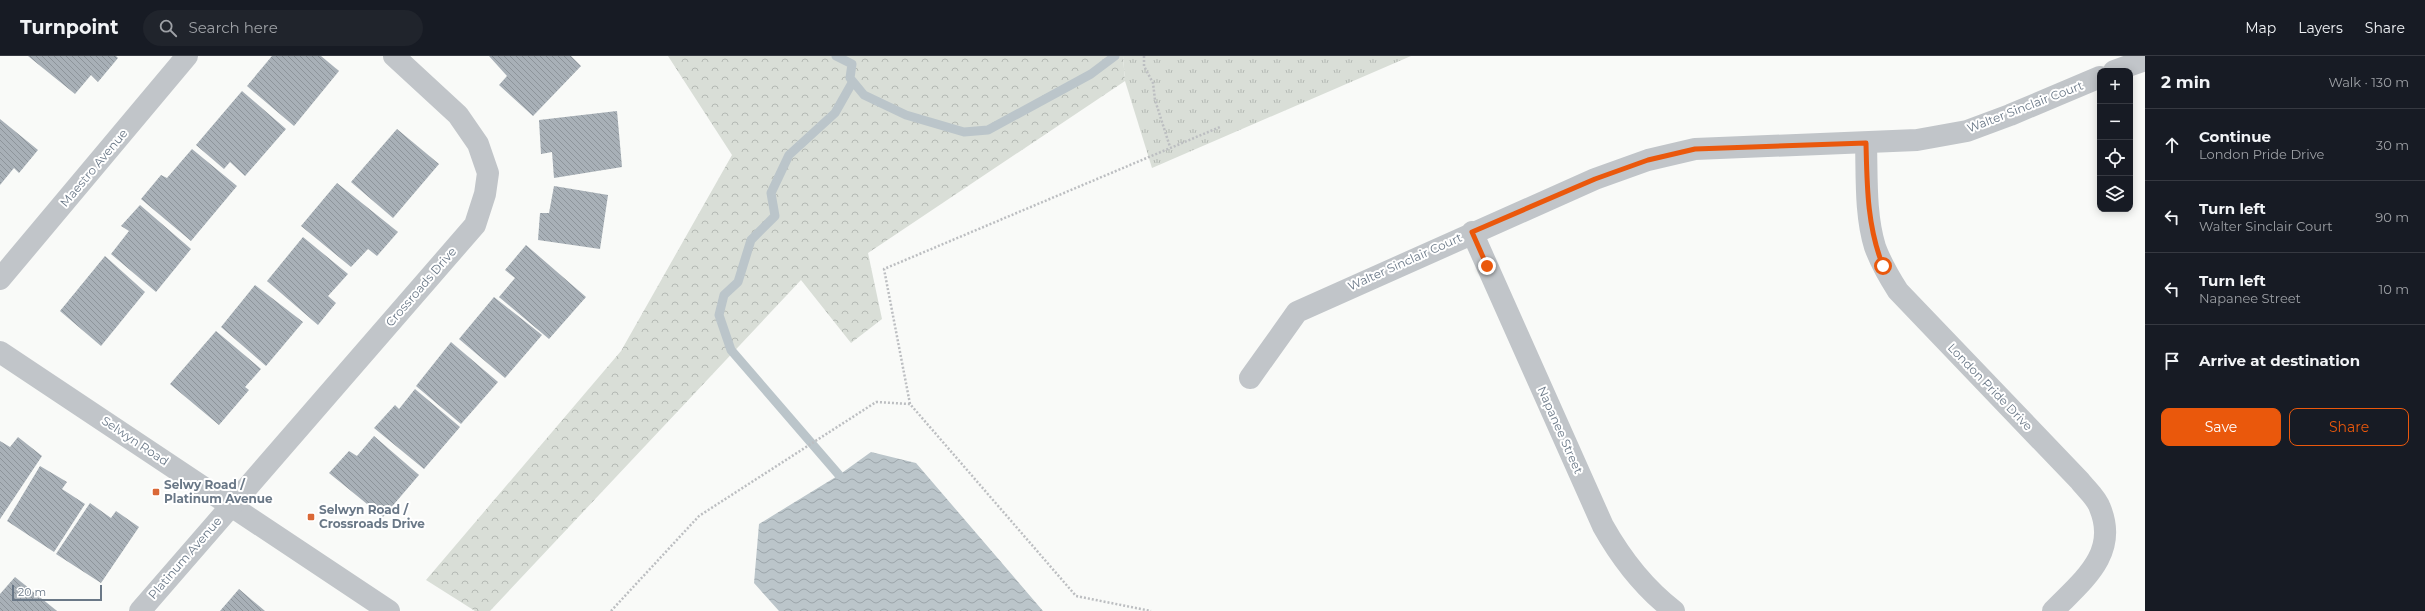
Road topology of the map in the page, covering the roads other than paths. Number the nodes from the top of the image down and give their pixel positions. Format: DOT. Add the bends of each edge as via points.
graph roads {
  1 [pos="187,56"];
  2 [pos="394,56"];
  3 [pos="2145,60"];
  4 [pos="2122,68"];
  5 [pos="2097,78"];
  6 [pos="1866,143"];
  7 [pos="1472,232"];
  8 [pos="0,279"];
  9 [pos="0,352"];
  10 [pos="1250,378"];
  11 [pos="231,505"];
  12 [pos="140,611"];
  13 [pos="389,611"];
  14 [pos="1674,611"];
  15 [pos="2053,611"];
  1 -- 8 [label="street, Maestro Avenue"];
  2 -- 11 [label="street, Crossroads Drive" via="458,115 478,144 488,173 475,225"];
  3 -- 4 [label="street"];
  5 -- 6 [label="street, Walter Sinclair Court" via="1967,131 1917,140"];
  6 -- 7 [label="street, Walter Sinclair Court" via="1688,151 1648,160 1595,179"];
  6 -- 15 [label="street, London Pride Drive" via="1872,232 1883,266 1898,291 2080,481 2100,507 2106,536 2096,566"];
  7 -- 10 [label="street, Walter Sinclair Court" via="1297,312"];
  7 -- 14 [label="street, Napanee Street" via="1603,526 1640,580"];
  9 -- 11 [label="street, Selwyn Road"];
  11 -- 12 [label="street, Platinum Avenue"];
  11 -- 13 [label="street, Selwyn Road"];
}
